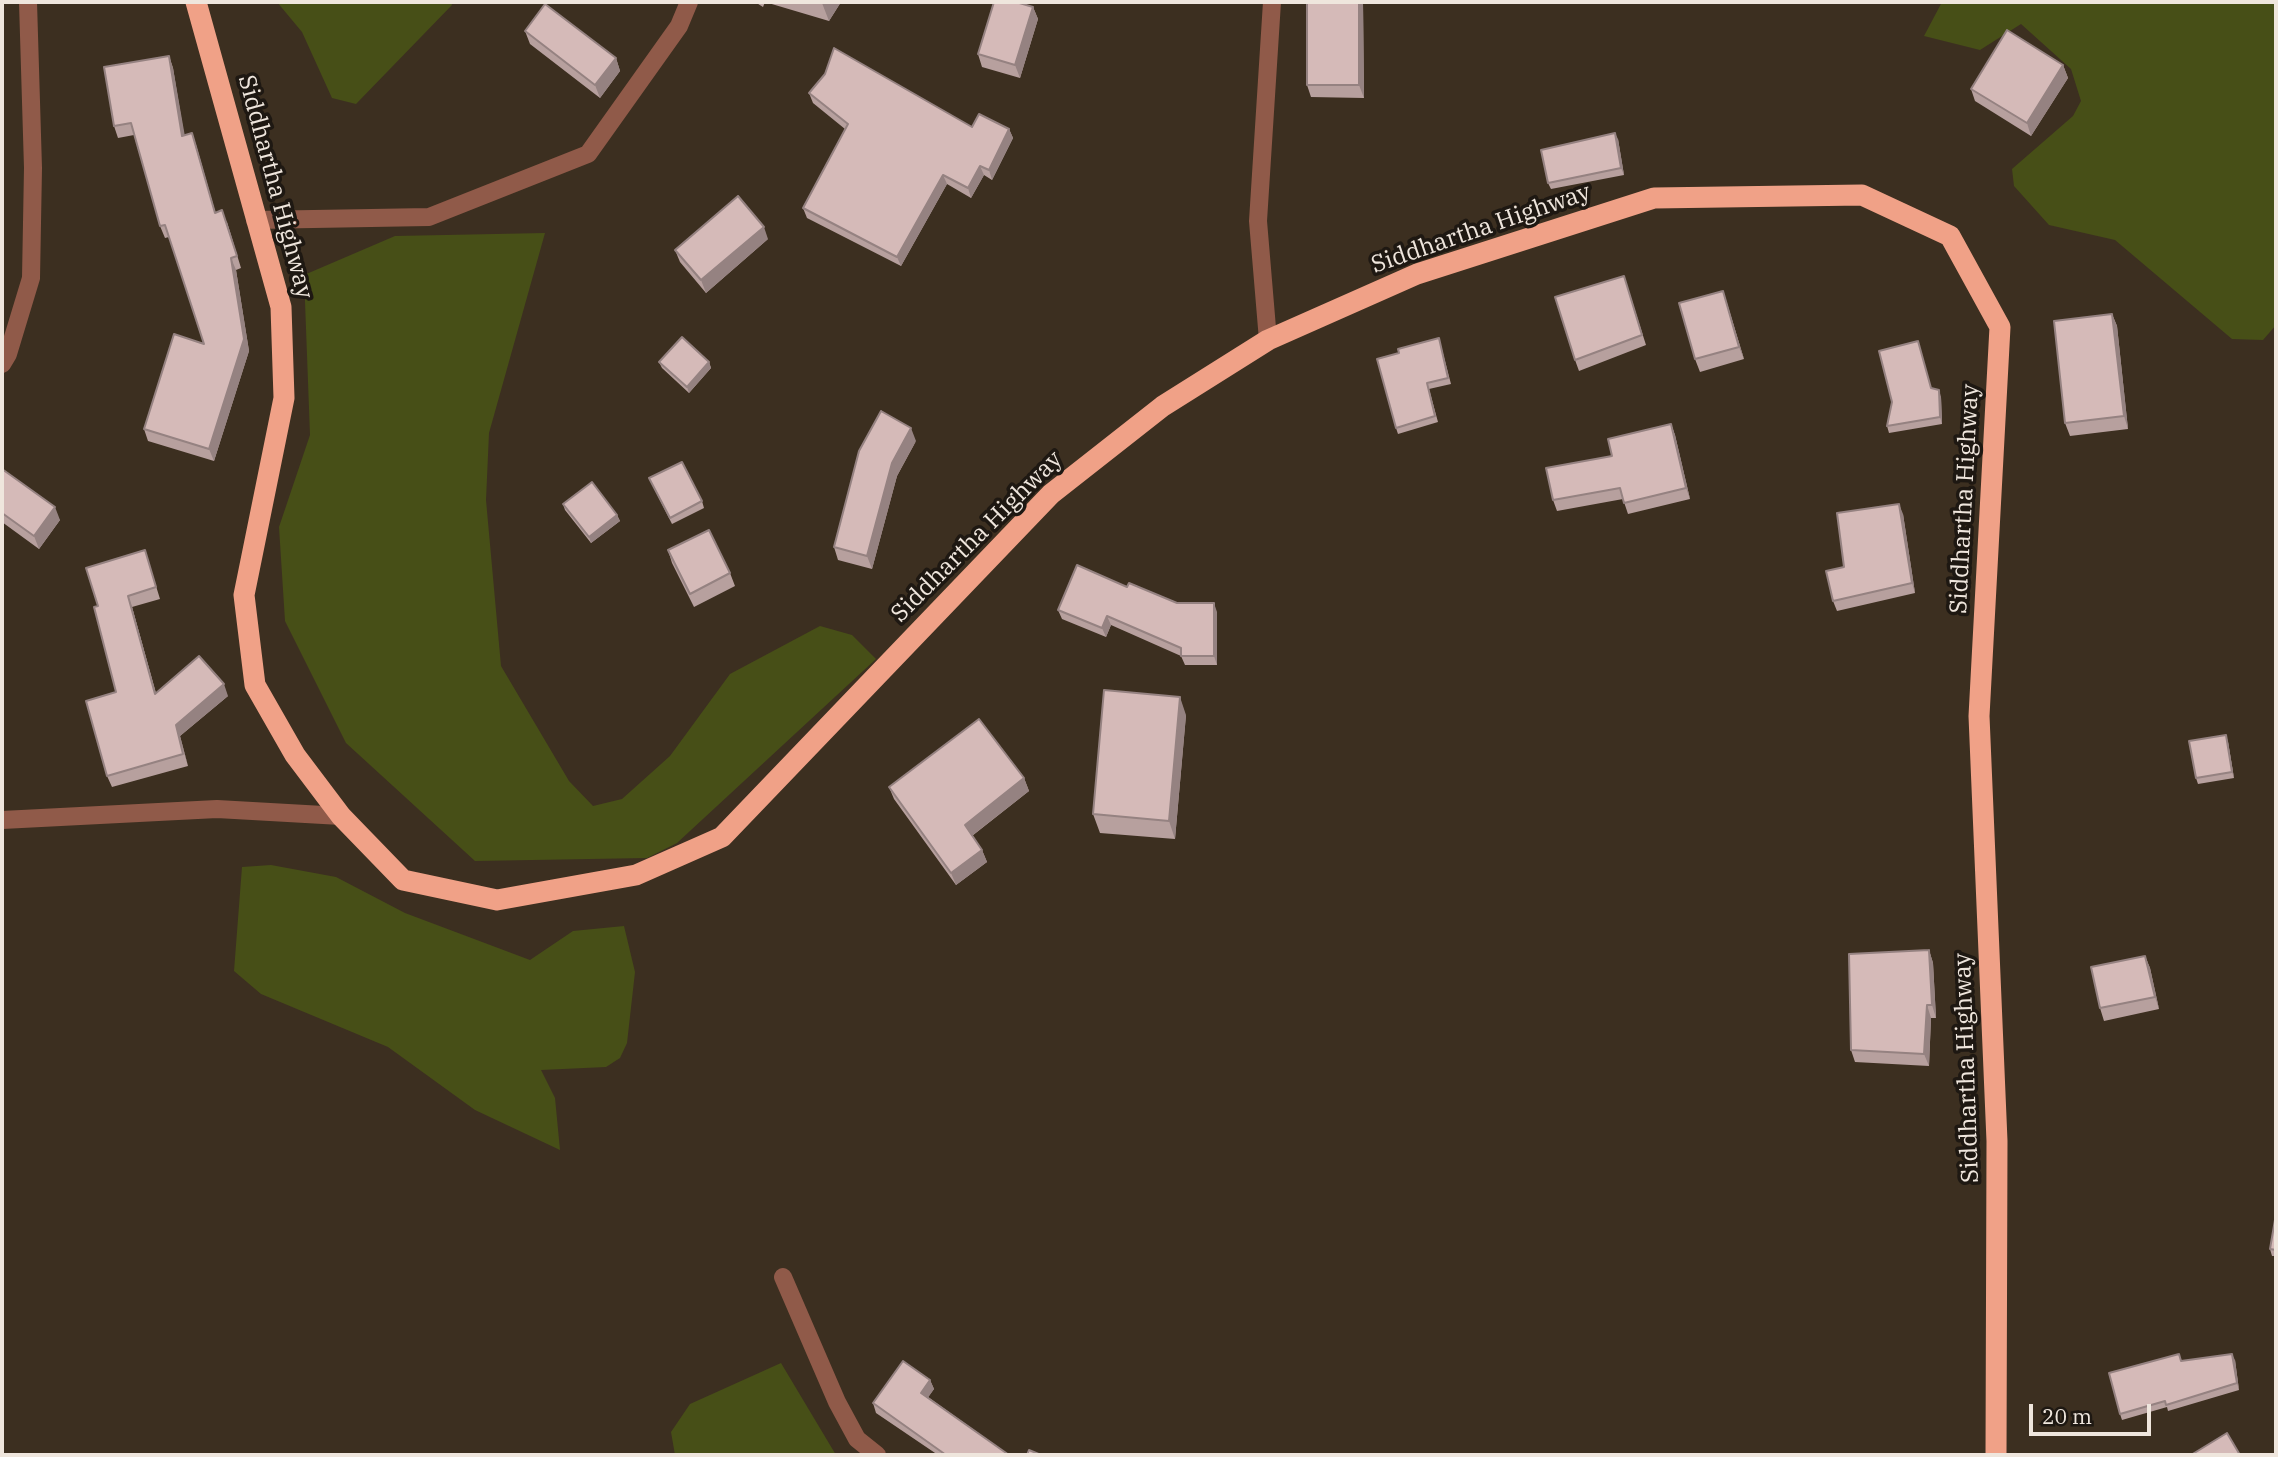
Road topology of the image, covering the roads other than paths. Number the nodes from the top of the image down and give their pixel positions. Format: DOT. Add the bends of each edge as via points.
graph roads {
  1 [pos="28,2"];
  2 [pos="196,2"];
  3 [pos="689,2"];
  4 [pos="1272,2"];
  5 [pos="255,220"];
  6 [pos="1268,340"];
  7 [pos="2,365"];
  8 [pos="341,816"];
  9 [pos="2,820"];
  10 [pos="783,1277"];
  11 [pos="877,1455"];
  12 [pos="1996,1455"];
  1 -- 7 [label="street" via="31,278"];
  2 -- 5 [label="highway, Siddhartha Highway"];
  3 -- 5 [label="street" via="679,26 588,154 429,218"];
  4 -- 6 [label="street" via="1258,221"];
  5 -- 8 [label="highway, Siddhartha Highway" via="281,307 284,398 244,596 255,685 295,755"];
  6 -- 8 [label="highway, Siddhartha Highway" via="1163,405 1051,494 722,837 636,876 496,900 403,880"];
  6 -- 12 [label="highway, Siddhartha Highway" via="1417,274 1654,198 1863,195 1950,236 2000,327 1979,716 1997,1141"];
  8 -- 9 [label="street" via="217,809"];
  10 -- 11 [label="street" via="837,1402 857,1439"];
}
